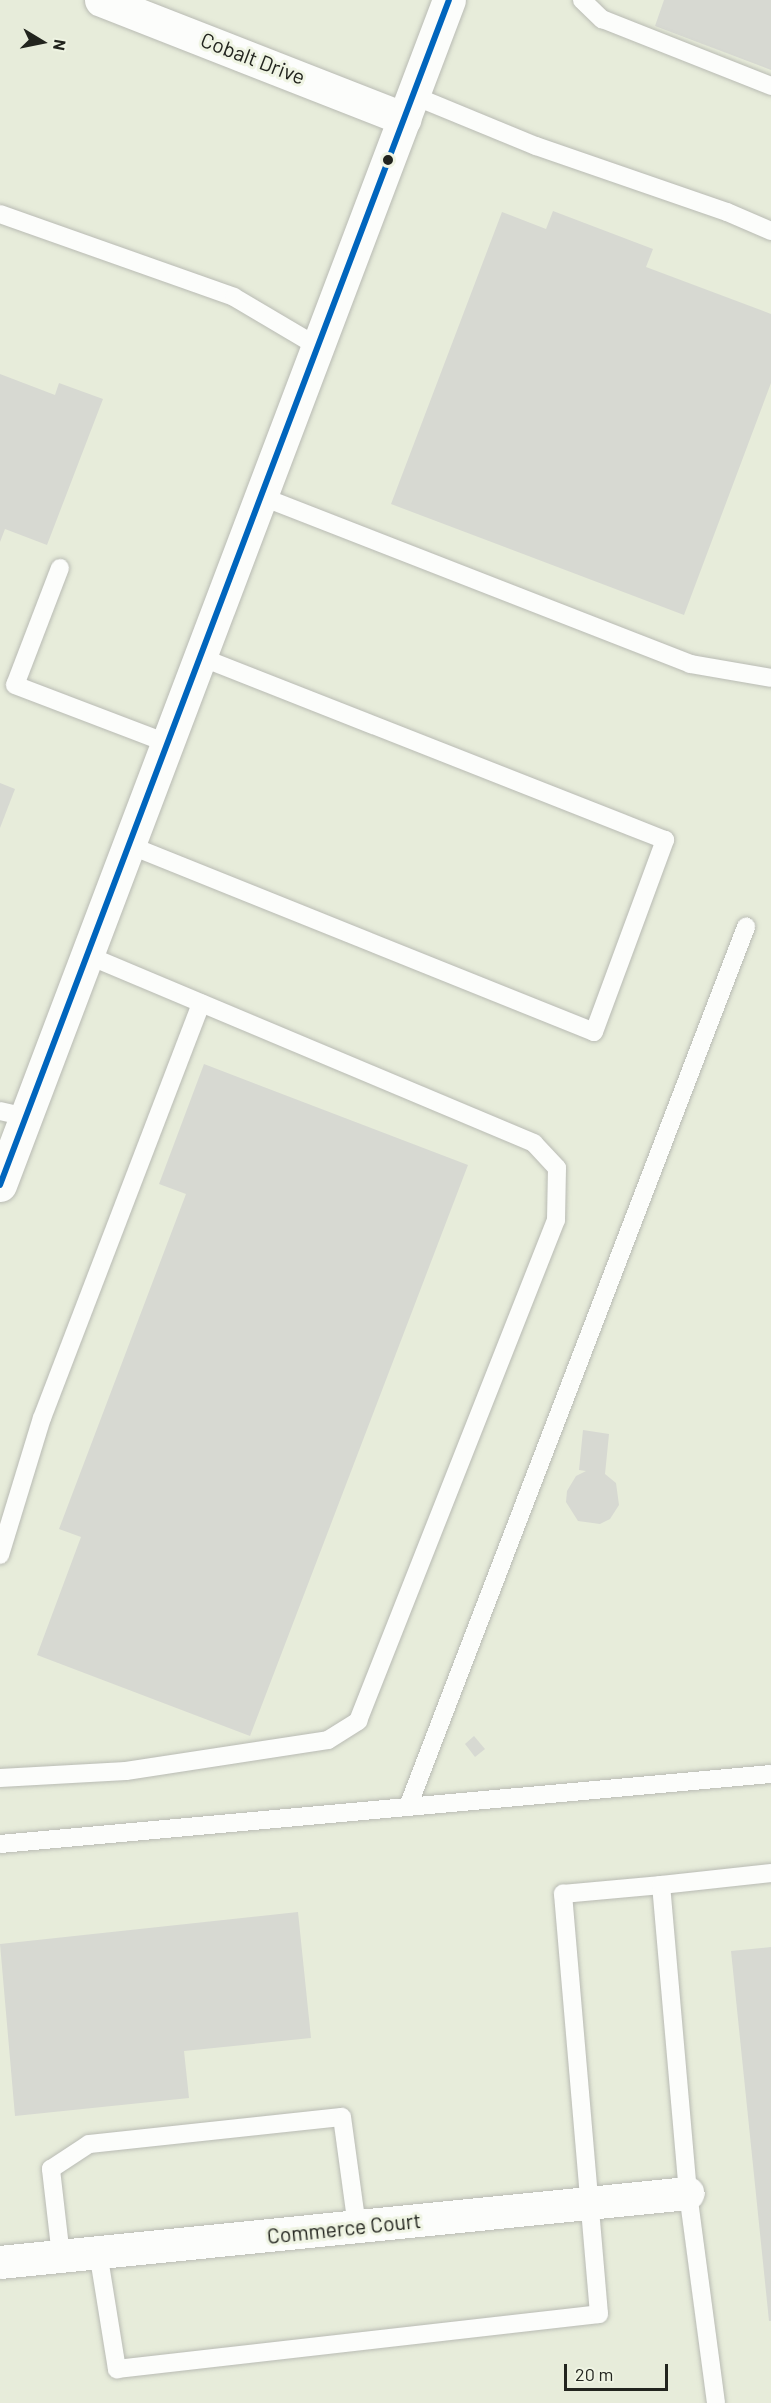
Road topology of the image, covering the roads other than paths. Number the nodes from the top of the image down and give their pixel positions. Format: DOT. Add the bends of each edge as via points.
graph roads {
  1 [pos="101,0"];
  2 [pos="449,0"];
  3 [pos="582,0"];
  4 [pos="771,86"];
  5 [pos="408,107"];
  6 [pos="0,214"];
  7 [pos="771,231"];
  8 [pos="317,346"];
  9 [pos="260,496"];
  10 [pos="60,568"];
  11 [pos="200,657"];
  12 [pos="771,678"];
  13 [pos="167,743"];
  14 [pos="129,845"];
  15 [pos="746,927"];
  16 [pos="87,955"];
  17 [pos="201,1003"];
  18 [pos="13,1114"];
  19 [pos="0,1185"];
  20 [pos="0,1555"];
  21 [pos="771,1774"];
  22 [pos="0,1778"];
  23 [pos="410,1804"];
  24 [pos="0,1844"];
  25 [pos="771,1873"];
  26 [pos="661,1885"];
  27 [pos="688,2193"];
  28 [pos="589,2203"];
  29 [pos="357,2226"];
  30 [pos="98,2252"];
  31 [pos="61,2256"];
  32 [pos="0,2262"];
  33 [pos="716,2403"];
  1 -- 5 [label="street, Cobalt Drive"];
  2 -- 5 [label="street"];
  3 -- 4 [label="lane" via="602,18"];
  5 -- 7 [label="lane" via="536,146"];
  5 -- 8 [label="street"];
  6 -- 8 [label="lane" via="234,297"];
  8 -- 9 [label="street"];
  9 -- 11 [label="street"];
  9 -- 12 [label="lane" via="690,664"];
  10 -- 13 [label="lane" via="15,685"];
  11 -- 13 [label="street"];
  11 -- 14 [label="lane" via="665,840 594,1032"];
  13 -- 14 [label="street"];
  14 -- 16 [label="street"];
  15 -- 23 [label="lane"];
  16 -- 17 [label="lane"];
  16 -- 18 [label="street"];
  17 -- 20 [label="lane" via="42,1418"];
  17 -- 22 [label="lane" via="534,1143 557,1168 556,1220 358,1721 328,1740 126,1771"];
  18 -- 19 [label="street"];
  21 -- 23 [label="lane"];
  23 -- 24 [label="lane"];
  25 -- 26 [label="lane"];
  26 -- 27 [label="lane"];
  26 -- 28 [label="lane" via="562,1894"];
  27 -- 28 [label="street, Commerce Court"];
  27 -- 33 [label="lane"];
  28 -- 29 [label="street, Commerce Court"];
  28 -- 30 [label="lane" via="599,2314 117,2369"];
  29 -- 30 [label="street, Commerce Court"];
  29 -- 31 [label="lane" via="342,2117 89,2144 51,2169"];
  30 -- 31 [label="street, Commerce Court"];
  31 -- 32 [label="street, Commerce Court"];
}
